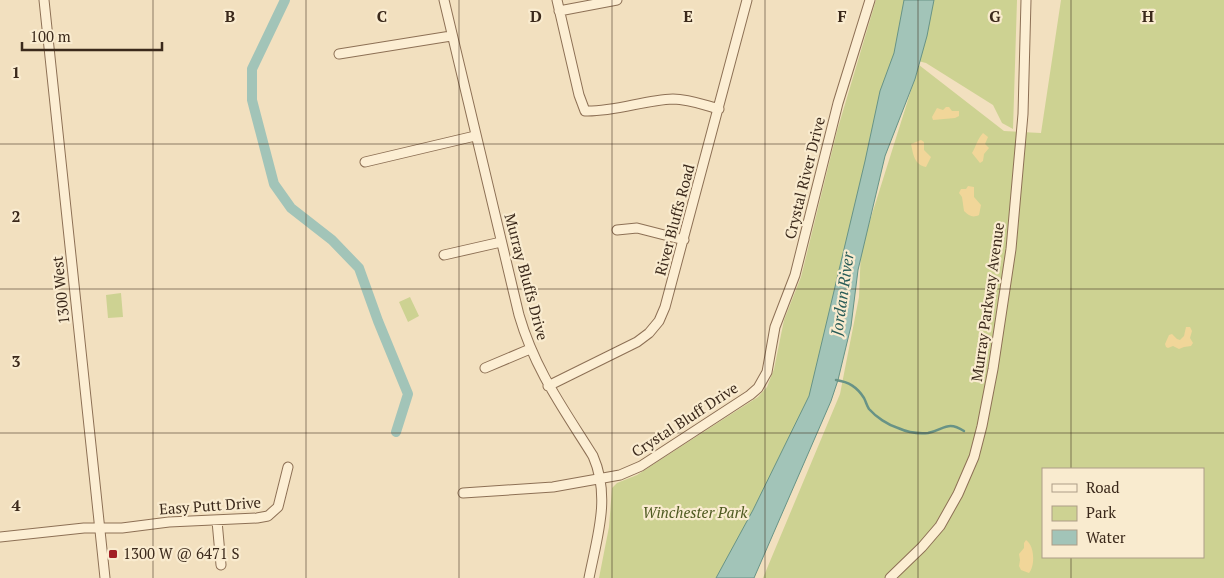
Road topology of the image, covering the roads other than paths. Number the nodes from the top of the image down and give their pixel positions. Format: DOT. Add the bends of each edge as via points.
graph roads {
  1 [pos="44,0"];
  2 [pos="444,0"];
  3 [pos="557,0"];
  4 [pos="617,0"];
  5 [pos="747,0"];
  6 [pos="870,0"];
  7 [pos="1026,0"];
  8 [pos="559,12"];
  9 [pos="451,36"];
  10 [pos="339,54"];
  11 [pos="719,109"];
  12 [pos="475,136"];
  13 [pos="365,162"];
  14 [pos="617,230"];
  15 [pos="684,240"];
  16 [pos="501,242"];
  17 [pos="444,256"];
  18 [pos="530,349"];
  19 [pos="769,364"];
  20 [pos="484,368"];
  21 [pos="548,386"];
  22 [pos="288,467"];
  23 [pos="600,479"];
  24 [pos="463,493"];
  25 [pos="217,522"];
  26 [pos="100,528"];
  27 [pos="0,536"];
  28 [pos="221,564"];
  29 [pos="105,578"];
  30 [pos="589,578"];
  31 [pos="890,578"];
  1 -- 26 [label="street, 1300 West"];
  2 -- 9 [label="street, Murray Bluffs Drive"];
  3 -- 8 [label="street"];
  4 -- 8 [label="street"];
  5 -- 11 [label="street, River Bluffs Road"];
  6 -- 19 [label="street, Crystal River Drive" via="838,103 795,274 775,327"];
  7 -- 31 [label="street, Murray Parkway Avenue" via="1023,114 1011,249 982,426 974,456 940,526"];
  8 -- 11 [label="street" via="579,95 586,111 602,112 661,100 681,100"];
  9 -- 10 [label="street"];
  9 -- 12 [label="street, Murray Bluffs Drive"];
  11 -- 15 [label="street, River Bluffs Road"];
  12 -- 13 [label="street"];
  12 -- 16 [label="street, Murray Bluffs Drive"];
  14 -- 15 [label="street" via="637,228"];
  15 -- 21 [label="street, River Bluffs Road" via="665,307 649,333"];
  16 -- 17 [label="street"];
  16 -- 18 [label="street, Murray Bluffs Drive"];
  18 -- 20 [label="street"];
  18 -- 21 [label="street, Murray Bluffs Drive"];
  19 -- 23 [label="street, Crystal Bluff Drive" via="764,379 750,395 641,466 620,476"];
  21 -- 23 [label="street, Murray Bluffs Drive" via="593,456"];
  22 -- 25 [label="street, Easy Putt Drive" via="274,512 257,518"];
  23 -- 24 [label="street, Crystal Bluff Drive" via="554,487"];
  23 -- 30 [label="street, Murray Bluffs Drive" via="603,510"];
  25 -- 26 [label="street, Easy Putt Drive"];
  25 -- 28 [label="street"];
  26 -- 27 [label="street, Easy Putt Drive"];
  26 -- 29 [label="street, 1300 West"];
}
